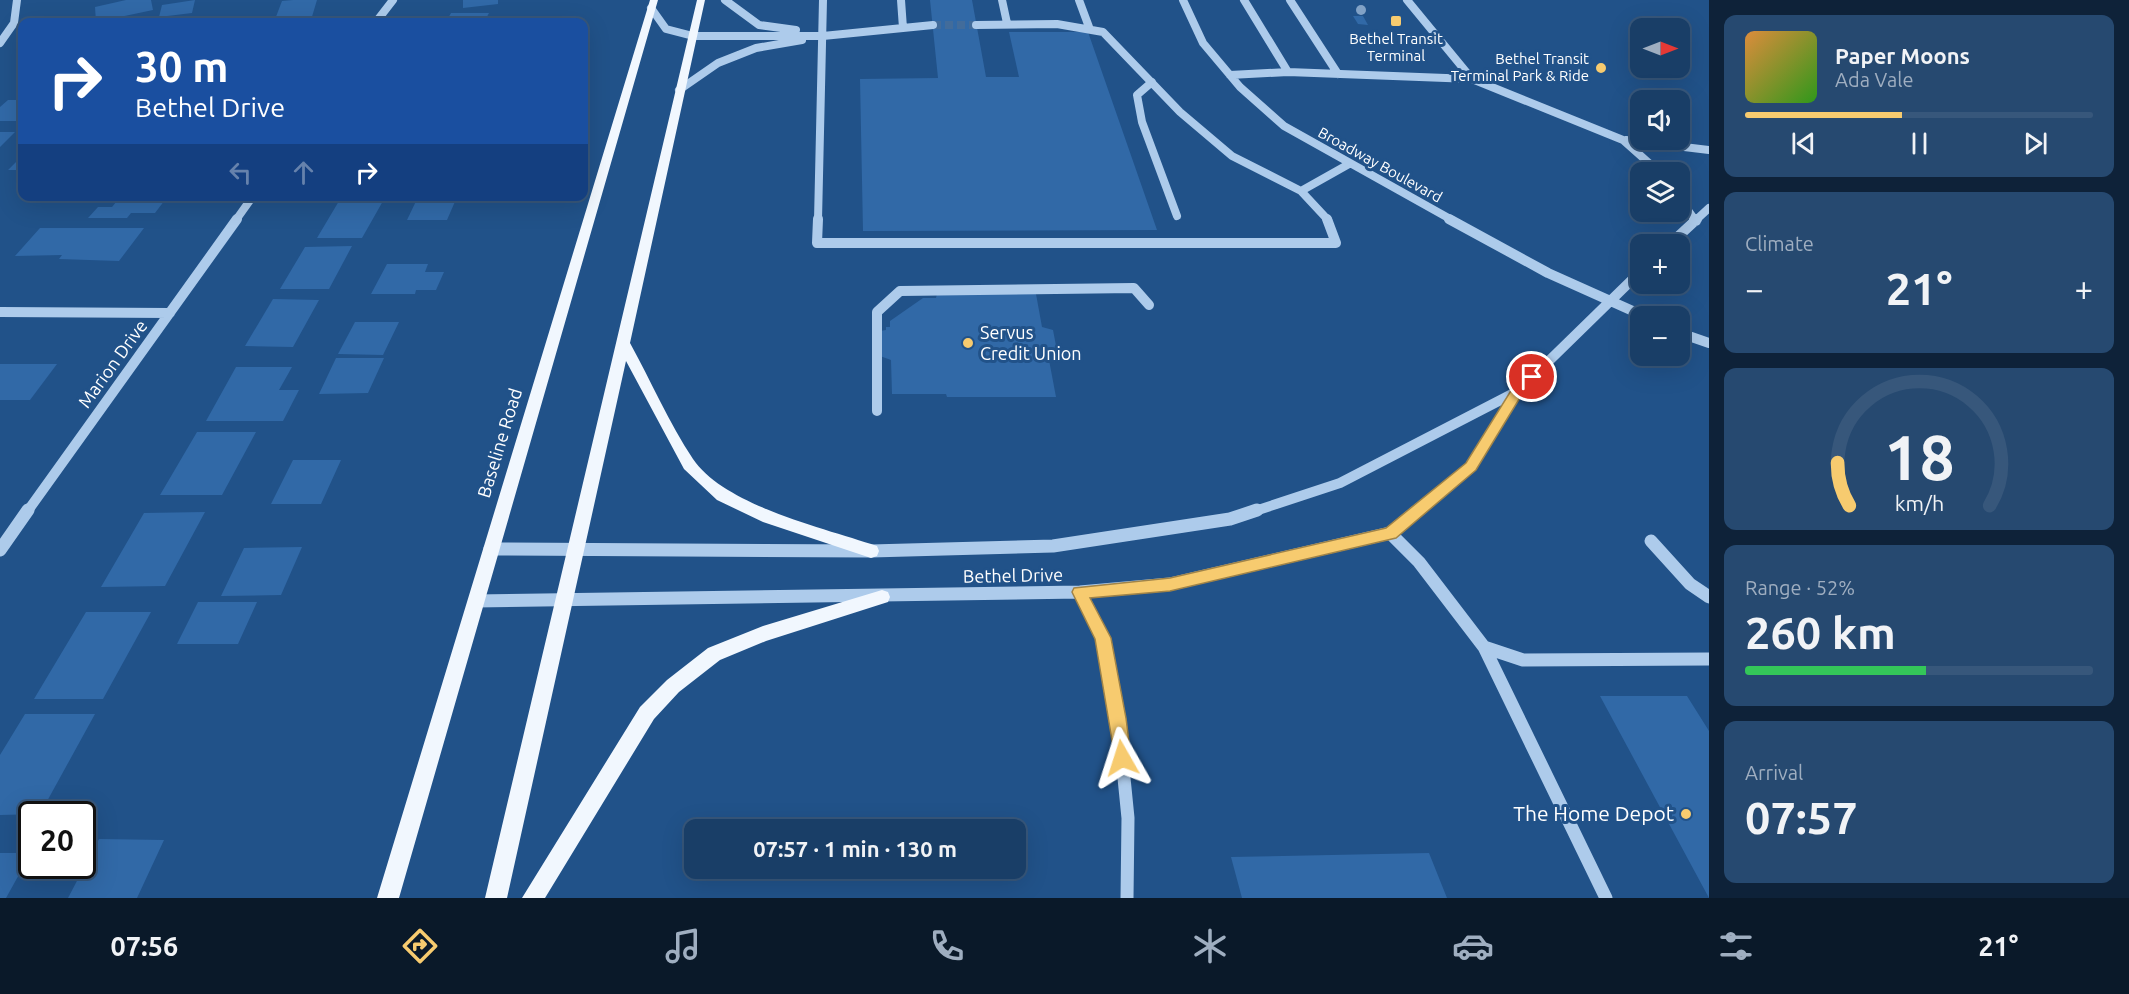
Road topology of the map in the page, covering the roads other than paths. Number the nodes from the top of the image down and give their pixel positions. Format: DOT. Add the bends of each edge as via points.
graph roads {
  1 [pos="17,0"];
  2 [pos="393,0"];
  3 [pos="701,0"];
  4 [pos="725,0"];
  5 [pos="823,0"];
  6 [pos="901,0"];
  7 [pos="1002,0"];
  8 [pos="1079,0"];
  9 [pos="1183,0"];
  10 [pos="1244,0"];
  11 [pos="1290,0"];
  12 [pos="1407,0"];
  13 [pos="653,4"];
  14 [pos="379,18"];
  15 [pos="1007,23"];
  16 [pos="933,25"];
  17 [pos="976,25"];
  18 [pos="1089,27"];
  19 [pos="903,28"];
  20 [pos="693,36"];
  21 [pos="823,36"];
  22 [pos="0,43"];
  23 [pos="1288,72"];
  24 [pos="1338,74"];
  25 [pos="1230,75"];
  26 [pos="1472,78"];
  27 [pos="1152,82"];
  28 [pos="679,90"];
  29 [pos="1623,140"];
  30 [pos="1709,150"];
  31 [pos="1648,162"];
  32 [pos="1349,164"];
  33 [pos="1301,191"];
  34 [pos="249,201"];
  35 [pos="1709,208"];
  36 [pos="1690,212"];
  37 [pos="1177,216"];
  38 [pos="1696,220"];
  39 [pos="1681,234"];
  40 [pos="1630,281"];
  41 [pos="1609,301"];
  42 [pos="1149,305"];
  43 [pos="1630,310"];
  44 [pos="0,312"];
  45 [pos="170,314"];
  46 [pos="1690,336"];
  47 [pos="623,343"];
  48 [pos="1709,343"];
  49 [pos="1517,392"];
  50 [pos="877,411"];
  51 [pos="1390,533"];
  52 [pos="1651,541"];
  53 [pos="490,549"];
  54 [pos="0,550"];
  55 [pos="575,550"];
  56 [pos="871,551"];
  57 [pos="1080,592"];
  58 [pos="882,597"];
  59 [pos="1709,597"];
  60 [pos="475,601"];
  61 [pos="565,602"];
  62 [pos="1484,647"];
  63 [pos="1709,659"];
  64 [pos="388,898"];
  65 [pos="496,898"];
  66 [pos="533,898"];
  67 [pos="1127,898"];
  68 [pos="1606,898"];
  1 -- 22 [label="street" via="16,20"];
  2 -- 14 [label="street"];
  3 -- 20 [label="main road"];
  4 -- 21 [label="street" via="759,25"];
  5 -- 21 [label="street"];
  6 -- 19 [label="street"];
  7 -- 15 [label="street"];
  8 -- 18 [label="street"];
  9 -- 25 [label="street, Broadway Boulevard" via="1203,42"];
  10 -- 23 [label="street"];
  11 -- 24 [label="street"];
  12 -- 26 [label="street"];
  13 -- 20 [label="street" via="666,29"];
  13 -- 53 [label="main road, Baseline Road"];
  15 -- 17 [label="street"];
  15 -- 18 [label="street"];
  16 -- 19 [label="street"];
  18 -- 27 [label="street" via="1103,32"];
  19 -- 21 [label="street"];
  20 -- 21 [label="street"];
  20 -- 28 [label="main road"];
  21 -- 28 [label="street" via="756,48 718,63"];
  21 -- 33 [label="street" via="817,243 1336,243 1335,232 1323,212"];
  23 -- 24 [label="street"];
  23 -- 25 [label="street"];
  24 -- 26 [label="street"];
  25 -- 32 [label="street, Broadway Boulevard" via="1284,126"];
  26 -- 29 [label="street"];
  27 -- 33 [label="street" via="1180,112 1232,156"];
  27 -- 37 [label="street" via="1137,94 1140,113"];
  28 -- 47 [label="main road"];
  29 -- 30 [label="street"];
  29 -- 31 [label="street"];
  32 -- 33 [label="street"];
  32 -- 41 [label="street, Broadway Boulevard" via="1548,273"];
  34 -- 45 [label="street, Marion Drive"];
  35 -- 38 [label="street"];
  36 -- 38 [label="street"];
  38 -- 39 [label="street"];
  40 -- 41 [label="street, Bethel Drive"];
  41 -- 43 [label="street, Broadway Boulevard"];
  41 -- 49 [label="street, Bethel Drive"];
  42 -- 50 [label="street" via="1134,288 900,291 878,312"];
  44 -- 45 [label="street"];
  45 -- 54 [label="street, Marion Drive"];
  46 -- 48 [label="street"];
  47 -- 55 [label="main road"];
  47 -- 56 [label="main road" via="689,465 723,496 769,517"];
  49 -- 51 [label="street, Bethel Drive" via="1471,466"];
  49 -- 56 [label="street, Bethel Drive" via="1340,483 1230,519 1053,546"];
  51 -- 57 [label="street, Bethel Drive" via="1170,584"];
  51 -- 62 [label="street" via="1419,562"];
  52 -- 59 [label="street" via="1690,584"];
  53 -- 55 [label="street, Bethel Drive"];
  53 -- 60 [label="main road, Baseline Road"];
  55 -- 56 [label="street, Bethel Drive"];
  55 -- 61 [label="main road"];
  57 -- 58 [label="street, Bethel Drive"];
  57 -- 67 [label="street" via="1103,638 1118,718 1128,818"];
  58 -- 61 [label="street, Bethel Drive"];
  58 -- 66 [label="main road" via="763,634 714,654 673,686 647,713"];
  60 -- 61 [label="street, Bethel Drive"];
  60 -- 64 [label="main road, Baseline Road"];
  61 -- 65 [label="main road"];
  62 -- 63 [label="street" via="1523,660"];
  62 -- 68 [label="street"];
}
